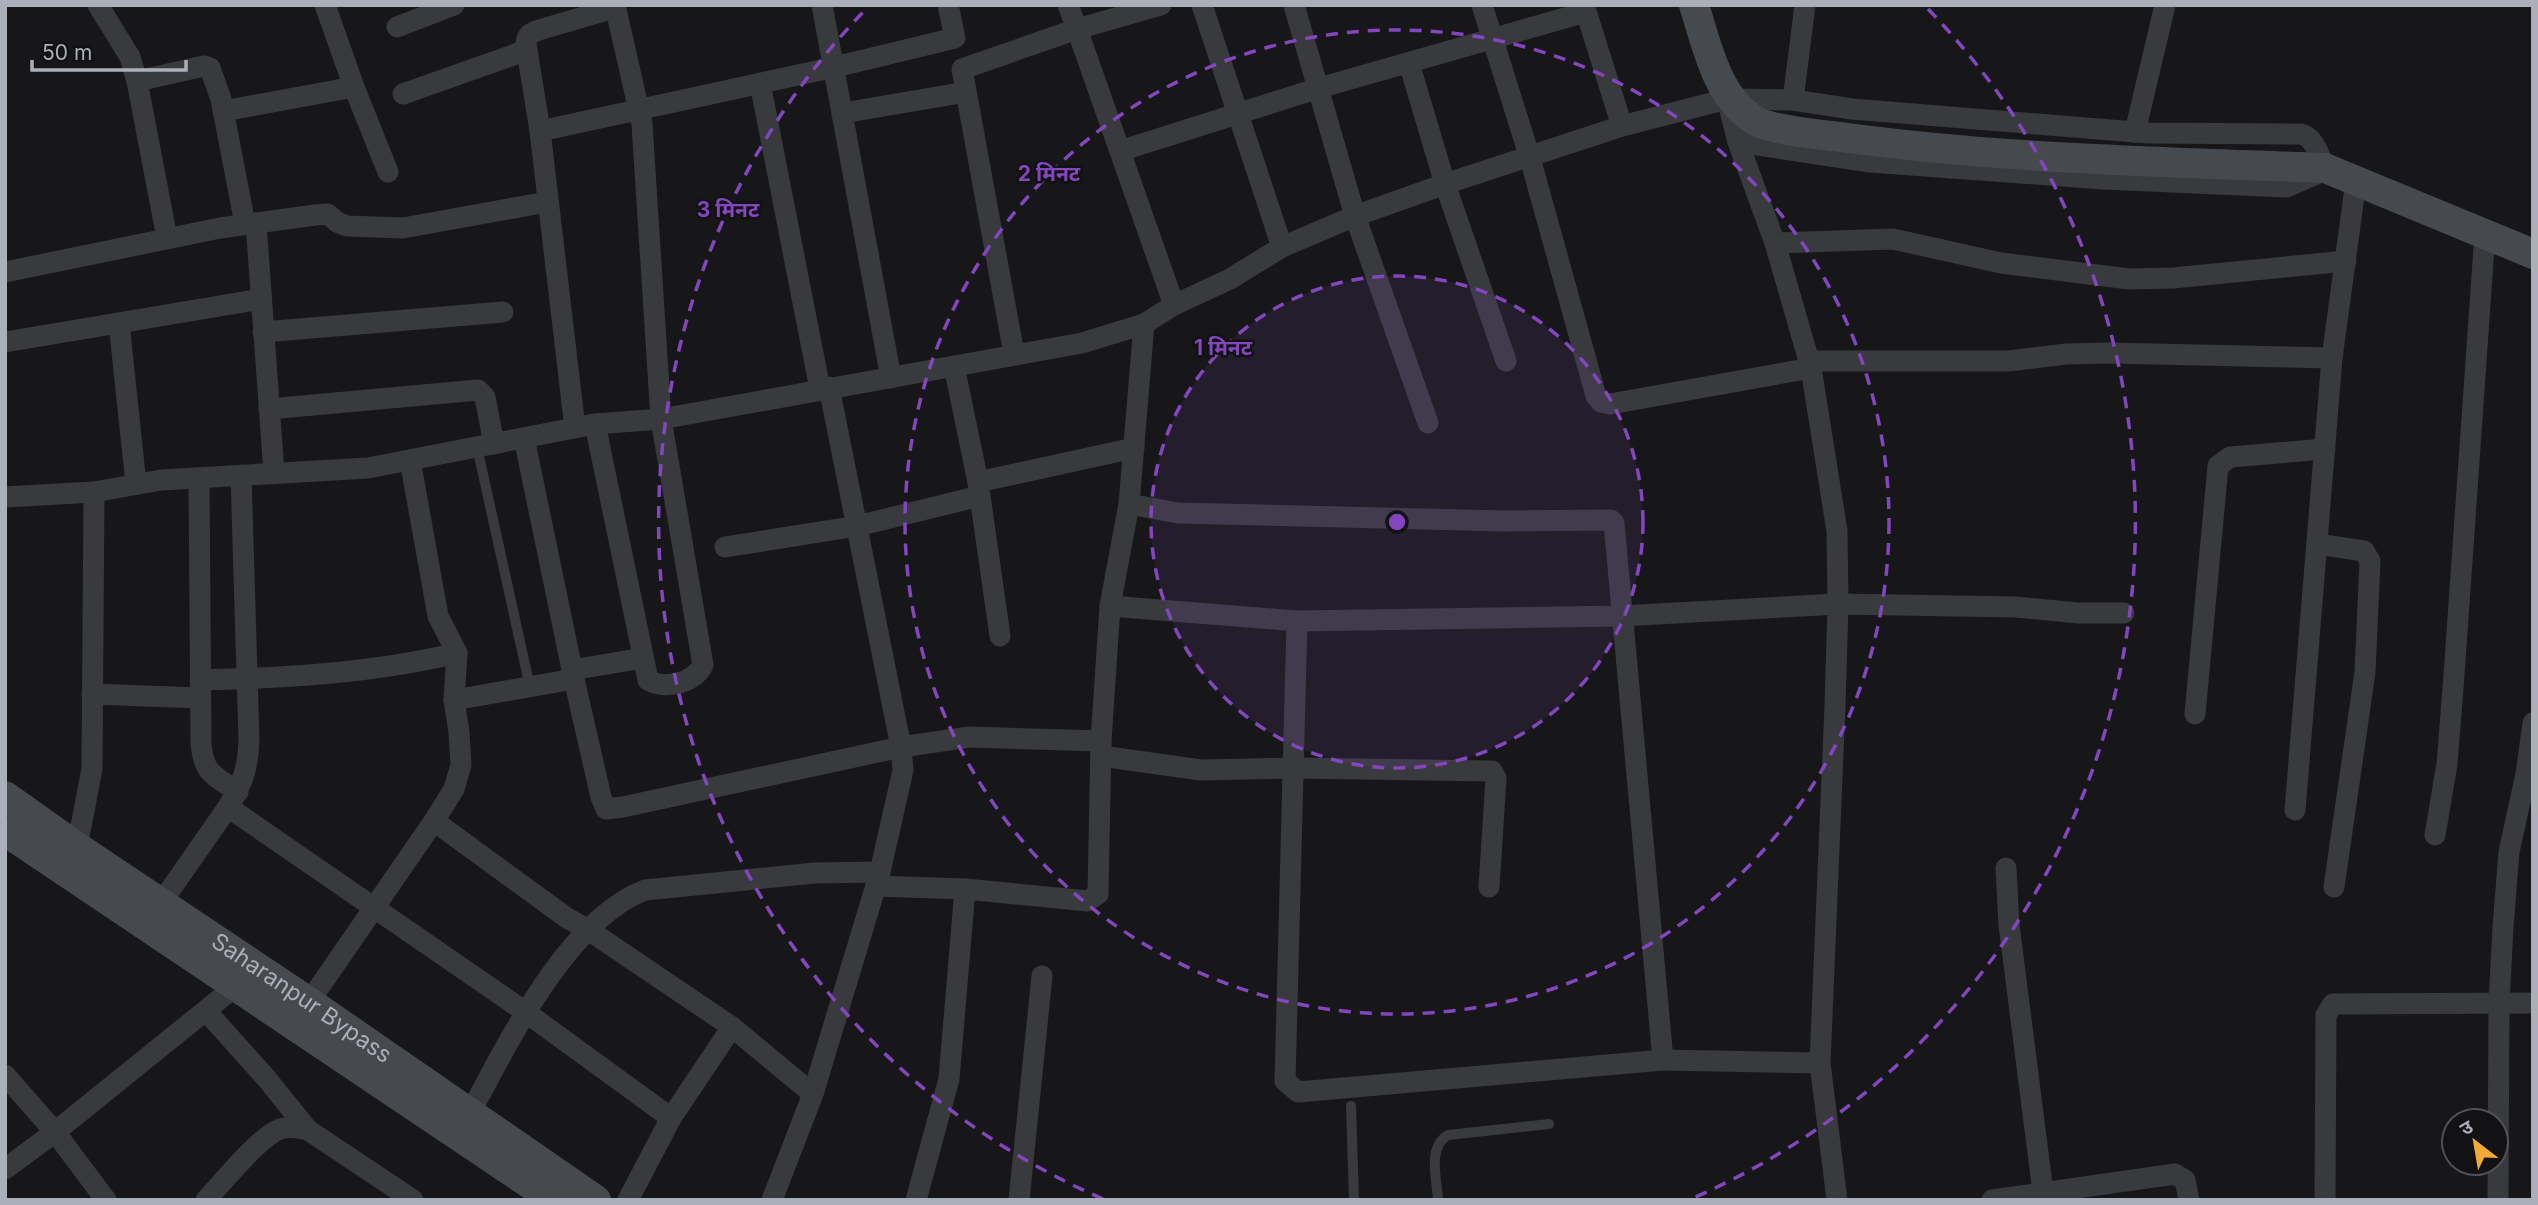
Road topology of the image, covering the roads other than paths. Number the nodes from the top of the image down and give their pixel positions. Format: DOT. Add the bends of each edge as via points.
graph roads {
  1 [pos="98,5"];
  2 [pos="325,5"];
  3 [pos="454,5"];
  4 [pos="822,5"];
  5 [pos="948,5"];
  6 [pos="1068,5"];
  7 [pos="1161,5"];
  8 [pos="1202,5"];
  9 [pos="1294,5"];
  10 [pos="1482,5"];
  11 [pos="1694,5"];
  12 [pos="1805,5"];
  13 [pos="2165,5"];
  14 [pos="615,7"];
  15 [pos="1585,9"];
  16 [pos="397,27"];
  17 [pos="1077,29"];
  18 [pos="955,38"];
  19 [pos="1493,39"];
  20 [pos="527,50"];
  21 [pos="1409,63"];
  22 [pos="835,67"];
  23 [pos="962,69"];
  24 [pos="137,81"];
  25 [pos="760,83"];
  26 [pos="354,87"];
  27 [pos="1319,88"];
  28 [pos="966,92"];
  29 [pos="403,94"];
  30 [pos="1727,99"];
  31 [pos="1793,100"];
  32 [pos="640,108"];
  33 [pos="223,111"];
  34 [pos="843,113"];
  35 [pos="1237,115"];
  36 [pos="1622,126"];
  37 [pos="540,131"];
  38 [pos="2135,132"];
  39 [pos="1738,142"];
  40 [pos="1120,151"];
  41 [pos="1530,158"];
  42 [pos="2327,169"];
  43 [pos="388,172"];
  44 [pos="2356,181"];
  45 [pos="1445,184"];
  46 [pos="547,202"];
  47 [pos="1355,216"];
  48 [pos="250,223"];
  49 [pos="2485,233"];
  50 [pos="167,238"];
  51 [pos="1775,243"];
  52 [pos="1282,247"];
  53 [pos="2533,254"];
  54 [pos="2346,261"];
  55 [pos="5,272"];
  56 [pos="261,299"];
  57 [pos="1174,305"];
  58 [pos="503,312"];
  59 [pos="119,323"];
  60 [pos="1144,324"];
  61 [pos="263,332"];
  62 [pos="5,342"];
  63 [pos="1014,354"];
  64 [pos="2332,358"];
  65 [pos="1506,361"];
  66 [pos="1810,365"];
  67 [pos="954,366"];
  68 [pos="891,378"];
  69 [pos="824,388"];
  70 [pos="269,410"];
  71 [pos="661,419"];
  72 [pos="1428,423"];
  73 [pos="585,426"];
  74 [pos="524,438"];
  75 [pos="485,445"];
  76 [pos="1134,448"];
  77 [pos="2325,449"];
  78 [pos="410,460"];
  79 [pos="274,473"];
  80 [pos="241,475"];
  81 [pos="199,478"];
  82 [pos="136,484"];
  83 [pos="979,489"];
  84 [pos="94,492"];
  85 [pos="5,497"];
  86 [pos="1129,505"];
  87 [pos="857,526"];
  88 [pos="2317,544"];
  89 [pos="725,547"];
  90 [pos="1838,604"];
  91 [pos="1110,606"];
  92 [pos="2124,613"];
  93 [pos="1621,616"];
  94 [pos="1297,621"];
  95 [pos="1000,636"];
  96 [pos="457,653"];
  97 [pos="643,659"];
  98 [pos="573,675"];
  99 [pos="247,678"];
  100 [pos="530,687"];
  101 [pos="200,689"];
  102 [pos="92,694"];
  103 [pos="454,700"];
  104 [pos="2195,714"];
  105 [pos="2533,723"];
  106 [pos="901,747"];
  107 [pos="1101,748"];
  108 [pos="1293,768"];
  109 [pos="5,796"];
  110 [pos="233,800"];
  111 [pos="2295,810"];
  112 [pos="434,821"];
  113 [pos="5,831"];
  114 [pos="2435,835"];
  115 [pos="77,847"];
  116 [pos="2006,868"];
  117 [pos="878,879"];
  118 [pos="1489,887"];
  119 [pos="2334,887"];
  120 [pos="965,889"];
  121 [pos="161,903"];
  122 [pos="373,908"];
  123 [pos="587,929"];
  124 [pos="1042,976"];
  125 [pos="236,986"];
  126 [pos="309,1002"];
  127 [pos="2499,1003"];
  128 [pos="2533,1003"];
  129 [pos="524,1011"];
  130 [pos="206,1012"];
  131 [pos="732,1027"];
  132 [pos="1663,1060"];
  133 [pos="1820,1063"];
  134 [pos="5,1075"];
  135 [pos="813,1094"];
  136 [pos="1351,1106"];
  137 [pos="470,1113"];
  138 [pos="671,1118"];
  139 [pos="1549,1124"];
  140 [pos="308,1130"];
  141 [pos="55,1132"];
  142 [pos="5,1169"];
  143 [pos="2044,1196"];
  144 [pos="106,1200"];
  145 [pos="206,1200"];
  146 [pos="413,1200"];
  147 [pos="554,1200"];
  148 [pos="596,1200"];
  149 [pos="628,1200"];
  150 [pos="772,1200"];
  151 [pos="916,1200"];
  152 [pos="1019,1200"];
  153 [pos="1354,1200"];
  154 [pos="1438,1200"];
  155 [pos="1837,1200"];
  156 [pos="1992,1200"];
  157 [pos="2189,1200"];
  158 [pos="2325,1200"];
  159 [pos="2498,1200"];
  1 -- 24 [label="street" via="130,57"];
  2 -- 26 [label="street"];
  3 -- 16 [label="street"];
  4 -- 22 [label="street"];
  5 -- 18 [label="street"];
  6 -- 17 [label="street"];
  7 -- 17 [label="street"];
  8 -- 35 [label="street"];
  9 -- 27 [label="street"];
  10 -- 19 [label="street"];
  11 -- 42 [label="main road, bridge" via="1725,91 1755,121 1794,131 2000,155"];
  12 -- 31 [label="street"];
  13 -- 38 [label="street"];
  14 -- 20 [label="street" via="530,33"];
  14 -- 32 [label="street"];
  15 -- 19 [label="street"];
  15 -- 36 [label="street"];
  17 -- 23 [label="street"];
  17 -- 40 [label="street"];
  18 -- 22 [label="street"];
  18 -- 23 [label="street"];
  19 -- 21 [label="street"];
  19 -- 41 [label="street"];
  20 -- 29 [label="street"];
  20 -- 37 [label="street"];
  21 -- 27 [label="street"];
  21 -- 45 [label="street"];
  22 -- 25 [label="street"];
  22 -- 34 [label="street"];
  23 -- 28 [label="street"];
  24 -- 33 [label="street" via="210,68"];
  24 -- 50 [label="street"];
  25 -- 32 [label="street"];
  25 -- 69 [label="street"];
  26 -- 33 [label="street"];
  26 -- 43 [label="street"];
  27 -- 35 [label="street"];
  27 -- 47 [label="street"];
  28 -- 34 [label="street"];
  28 -- 63 [label="street"];
  30 -- 31 [label="street"];
  30 -- 36 [label="street"];
  30 -- 39 [label="street"];
  31 -- 38 [label="street"];
  32 -- 37 [label="street"];
  32 -- 71 [label="street"];
  33 -- 48 [label="street"];
  34 -- 68 [label="street"];
  35 -- 40 [label="street"];
  35 -- 52 [label="street"];
  36 -- 41 [label="street"];
  37 -- 46 [label="street"];
  38 -- 42 [label="street" via="2307,135"];
  39 -- 42 [label="street" via="1870,162 2182,183 2287,187"];
  39 -- 51 [label="street"];
  40 -- 57 [label="street"];
  41 -- 45 [label="street"];
  41 -- 66 [label="street" via="1601,402 1610,404"];
  42 -- 44 [label="main road"];
  44 -- 49 [label="main road"];
  44 -- 54 [label="street"];
  45 -- 47 [label="street"];
  45 -- 65 [label="street"];
  46 -- 48 [label="street" via="403,228 346,226 328,214"];
  46 -- 73 [label="street"];
  47 -- 52 [label="street"];
  47 -- 72 [label="street"];
  48 -- 50 [label="street"];
  48 -- 56 [label="street"];
  49 -- 53 [label="main road"];
  49 -- 114 [label="street" via="2447,764"];
  50 -- 55 [label="street"];
  51 -- 54 [label="street" via="1893,239 2001,263 2129,279"];
  51 -- 66 [label="street"];
  52 -- 57 [label="street" via="1230,279"];
  54 -- 64 [label="street"];
  56 -- 59 [label="street"];
  56 -- 61 [label="street"];
  57 -- 60 [label="street"];
  58 -- 61 [label="street"];
  59 -- 62 [label="street"];
  59 -- 82 [label="street"];
  60 -- 63 [label="street" via="1082,343"];
  60 -- 76 [label="street"];
  61 -- 70 [label="street"];
  63 -- 67 [label="street"];
  64 -- 66 [label="street" via="2109,353 2009,361"];
  64 -- 77 [label="street"];
  66 -- 90 [label="street" via="1837,531"];
  67 -- 68 [label="street"];
  67 -- 83 [label="street"];
  68 -- 69 [label="street"];
  69 -- 71 [label="street"];
  69 -- 87 [label="street"];
  70 -- 75 [label="street" via="478,390 485,397"];
  70 -- 79 [label="street"];
  71 -- 73 [label="street"];
  71 -- 97 [label="street" via="703,665 686,681 653,683"];
  73 -- 74 [label="street"];
  73 -- 97 [label="street"];
  74 -- 75 [label="street"];
  74 -- 98 [label="street"];
  75 -- 78 [label="street"];
  75 -- 100 [label="lane"];
  76 -- 83 [label="street"];
  76 -- 86 [label="street"];
  77 -- 88 [label="street"];
  77 -- 104 [label="street" via="2230,457 2218,466"];
  78 -- 79 [label="street" via="368,468"];
  78 -- 96 [label="street" via="438,616"];
  79 -- 80 [label="street"];
  80 -- 81 [label="street"];
  80 -- 99 [label="street"];
  81 -- 82 [label="street"];
  81 -- 101 [label="street"];
  82 -- 84 [label="street"];
  83 -- 87 [label="street"];
  83 -- 95 [label="street"];
  84 -- 85 [label="street"];
  84 -- 102 [label="street"];
  86 -- 91 [label="street"];
  86 -- 93 [label="street" via="1178,513 1607,519 1614,523"];
  87 -- 89 [label="street"];
  87 -- 106 [label="street"];
  88 -- 111 [label="street"];
  88 -- 119 [label="street" via="2364,551 2370,561 2365,672"];
  90 -- 92 [label="street"];
  90 -- 93 [label="street"];
  90 -- 133 [label="street"];
  91 -- 94 [label="street"];
  91 -- 107 [label="street"];
  93 -- 94 [label="street"];
  93 -- 132 [label="street"];
  94 -- 108 [label="street"];
  96 -- 99 [label="street" via="351,671"];
  96 -- 103 [label="street"];
  97 -- 98 [label="street"];
  98 -- 100 [label="street"];
  98 -- 106 [label="street" via="606,809"];
  99 -- 101 [label="street"];
  99 -- 110 [label="street" via="248,768"];
  100 -- 103 [label="street"];
  101 -- 102 [label="street"];
  101 -- 110 [label="street" via="203,764"];
  102 -- 115 [label="street" via="92,769"];
  103 -- 112 [label="street" via="461,765 454,789"];
  105 -- 127 [label="street" via="2508,852"];
  106 -- 107 [label="street" via="969,737"];
  106 -- 117 [label="street" via="902,770"];
  107 -- 108 [label="street" via="1201,770"];
  107 -- 120 [label="street" via="1098,894 1088,901"];
  108 -- 118 [label="street" via="1492,771 1496,778"];
  108 -- 132 [label="street" via="1284,1081 1290,1087 1298,1092"];
  109 -- 115 [label="main road, Saharanpur Bypass"];
  110 -- 121 [label="street"];
  110 -- 122 [label="street"];
  112 -- 122 [label="street"];
  112 -- 123 [label="street"];
  113 -- 125 [label="main road"];
  115 -- 121 [label="main road, Saharanpur Bypass"];
  116 -- 143 [label="street" via="2009,925"];
  117 -- 120 [label="street"];
  117 -- 123 [label="street" via="815,873 645,890 627,897"];
  117 -- 135 [label="street"];
  120 -- 151 [label="street" via="949,1079"];
  121 -- 126 [label="main road, Saharanpur Bypass"];
  122 -- 126 [label="street"];
  122 -- 129 [label="street"];
  123 -- 129 [label="street"];
  123 -- 131 [label="street"];
  124 -- 152 [label="street"];
  125 -- 130 [label="street"];
  125 -- 147 [label="main road"];
  126 -- 137 [label="main road, Saharanpur Bypass"];
  127 -- 128 [label="street"];
  127 -- 158 [label="street" via="2333,1004 2326,1015"];
  127 -- 159 [label="street"];
  129 -- 137 [label="street"];
  129 -- 138 [label="street"];
  130 -- 140 [label="street"];
  130 -- 141 [label="street"];
  131 -- 135 [label="street"];
  131 -- 138 [label="street"];
  132 -- 133 [label="street"];
  133 -- 155 [label="street"];
  134 -- 141 [label="street"];
  135 -- 150 [label="street"];
  136 -- 153 [label="lane"];
  137 -- 148 [label="main road, Saharanpur Bypass"];
  138 -- 149 [label="street"];
  139 -- 154 [label="lane" via="1442,1138 1435,1153"];
  140 -- 145 [label="street" via="280,1129"];
  140 -- 146 [label="street"];
  141 -- 142 [label="street"];
  141 -- 144 [label="street"];
  143 -- 156 [label="street"];
  143 -- 157 [label="street" via="2175,1174 2185,1180"];
}
